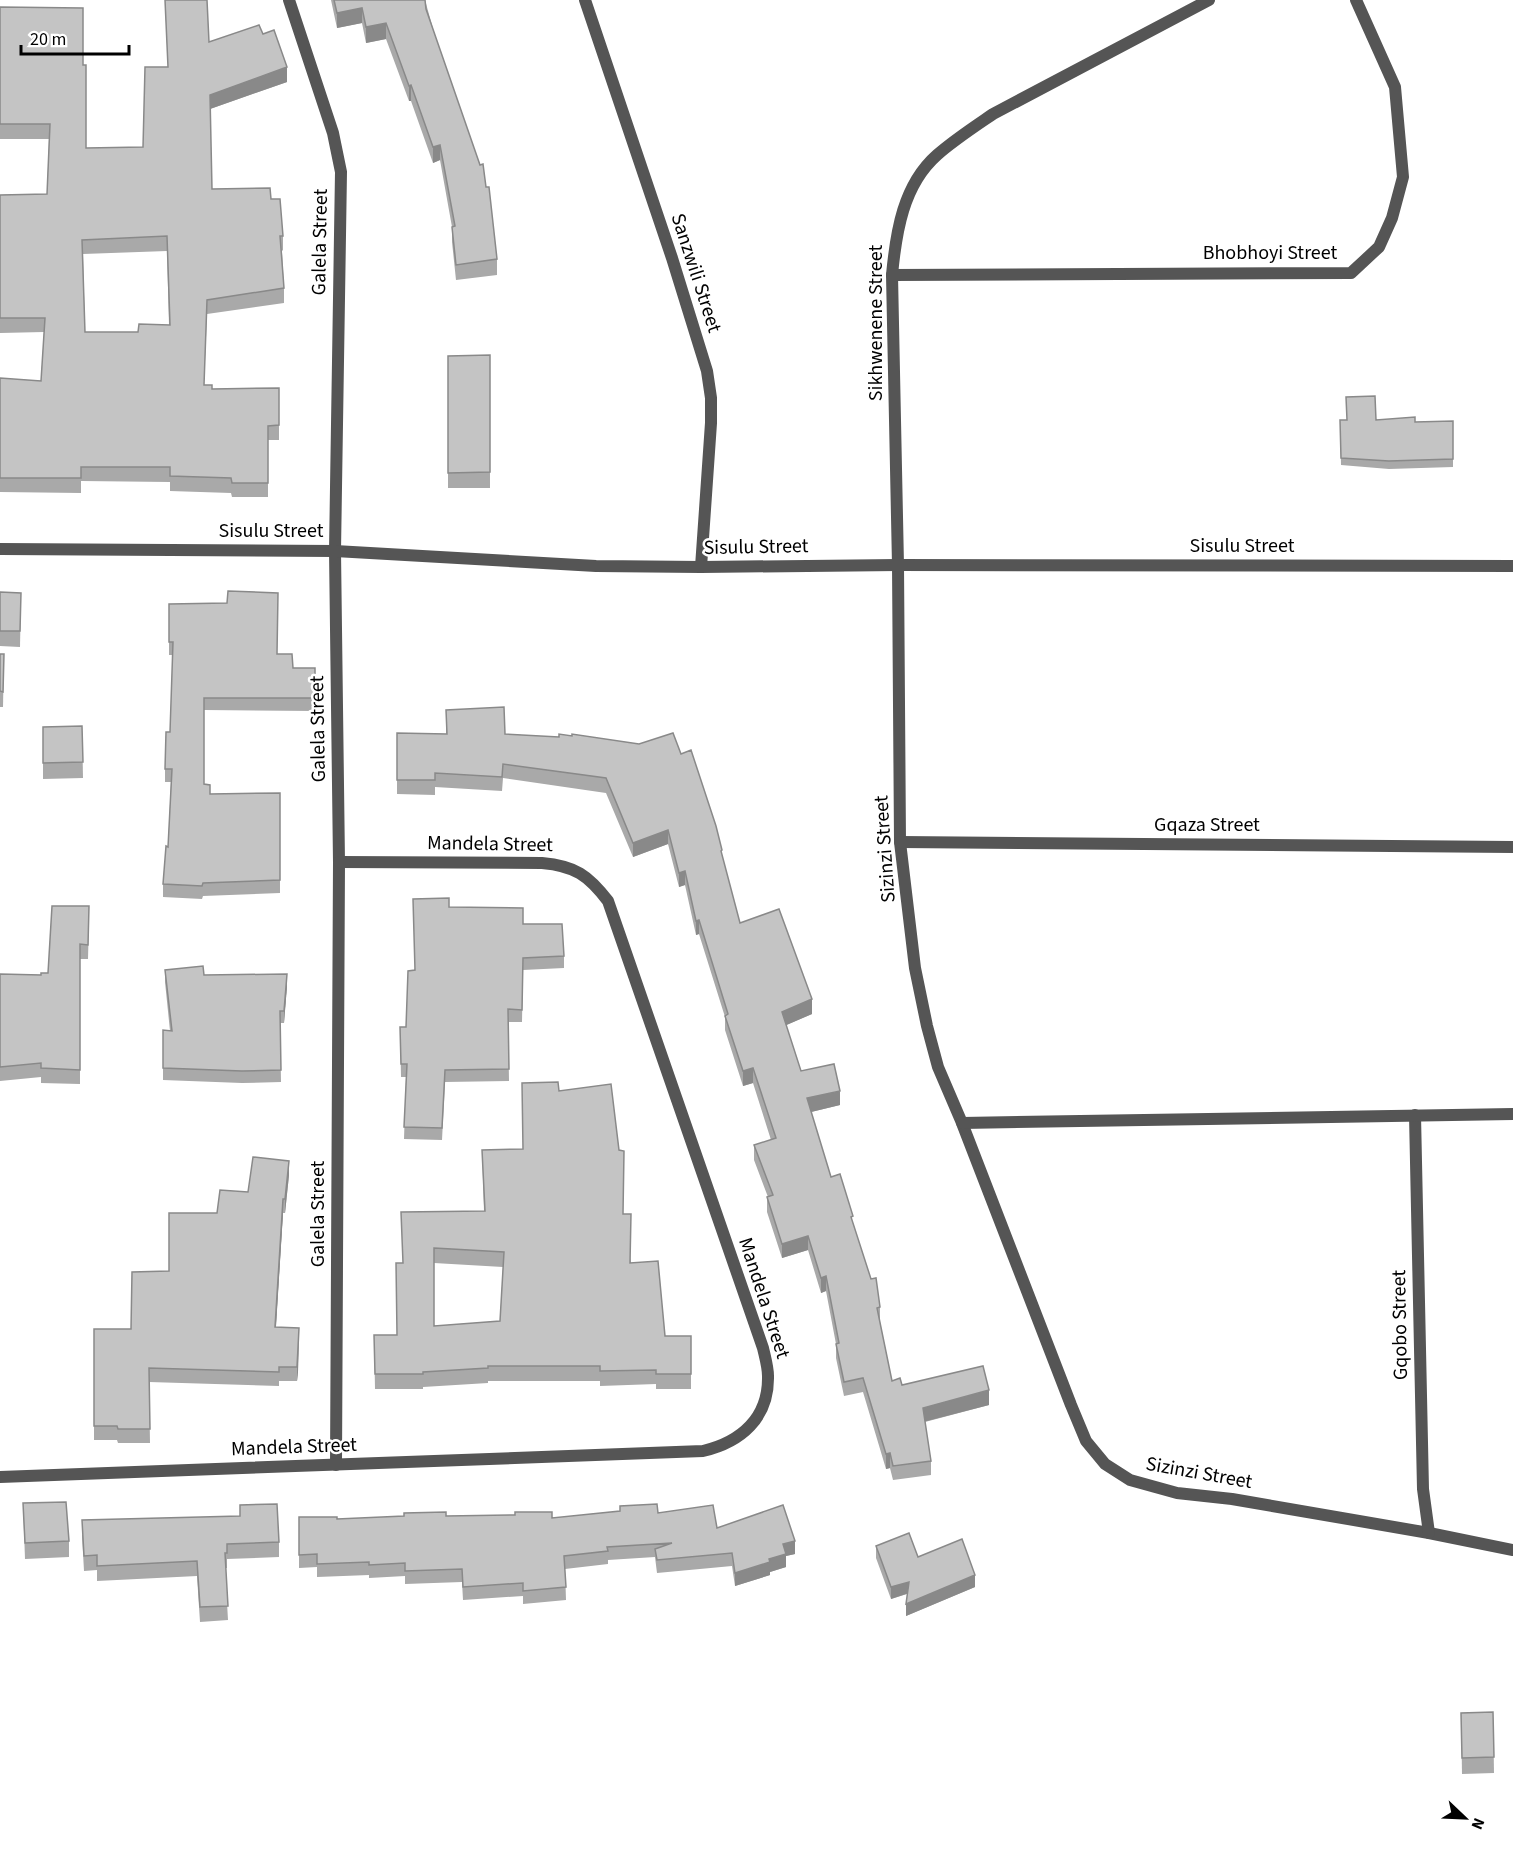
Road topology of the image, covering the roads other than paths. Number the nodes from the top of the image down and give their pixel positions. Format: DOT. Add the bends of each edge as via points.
graph roads {
  1 [pos="290,0"];
  2 [pos="585,0"];
  3 [pos="1209,0"];
  4 [pos="1356,0"];
  5 [pos="892,274"];
  6 [pos="0,549"];
  7 [pos="335,551"];
  8 [pos="898,565"];
  9 [pos="1513,566"];
  10 [pos="701,567"];
  11 [pos="900,842"];
  12 [pos="1513,847"];
  13 [pos="339,861"];
  14 [pos="1513,1114"];
  15 [pos="1415,1115"];
  16 [pos="962,1123"];
  17 [pos="336,1465"];
  18 [pos="0,1477"];
  19 [pos="1430,1533"];
  20 [pos="1513,1550"];
  1 -- 7 [label="street, Galela Street" via="333,133 341,172"];
  2 -- 10 [label="street, Sanzwili Street" via="707,371 711,423"];
  3 -- 5 [label="street, Sikhwenene Street" via="993,114 935,156 918,177 906,203 896,236"];
  4 -- 5 [label="street, Bhobhoyi Street" via="1395,87 1402,177 1392,218 1379,247 1351,273"];
  5 -- 8 [label="street, Sikhwenene Street"];
  6 -- 7 [label="street, Sisulu Street"];
  7 -- 10 [label="street, Sisulu Street" via="596,566"];
  7 -- 13 [label="street, Galela Street"];
  8 -- 9 [label="street, Sisulu Street"];
  8 -- 10 [label="street, Sisulu Street"];
  8 -- 11 [label="street, Sizinzi Street"];
  11 -- 12 [label="street, Gqaza Street"];
  11 -- 16 [label="street, Sizinzi Street" via="915,968 927,1026 938,1067"];
  13 -- 17 [label="street, Galela Street"];
  13 -- 17 [label="street, Mandela Street" via="562,865 586,876 598,888 608,901 763,1348 768,1374 767,1393 753,1424 723,1447 703,1451"];
  14 -- 15 [label="street"];
  15 -- 16 [label="street"];
  15 -- 19 [label="street, Gqobo Street" via="1423,1489"];
  16 -- 19 [label="street, Sizinzi Street" via="1086,1441 1105,1464 1130,1480 1177,1493"];
  17 -- 18 [label="street, Mandela Street"];
  19 -- 20 [label="street, Sizinzi Street"];
}
